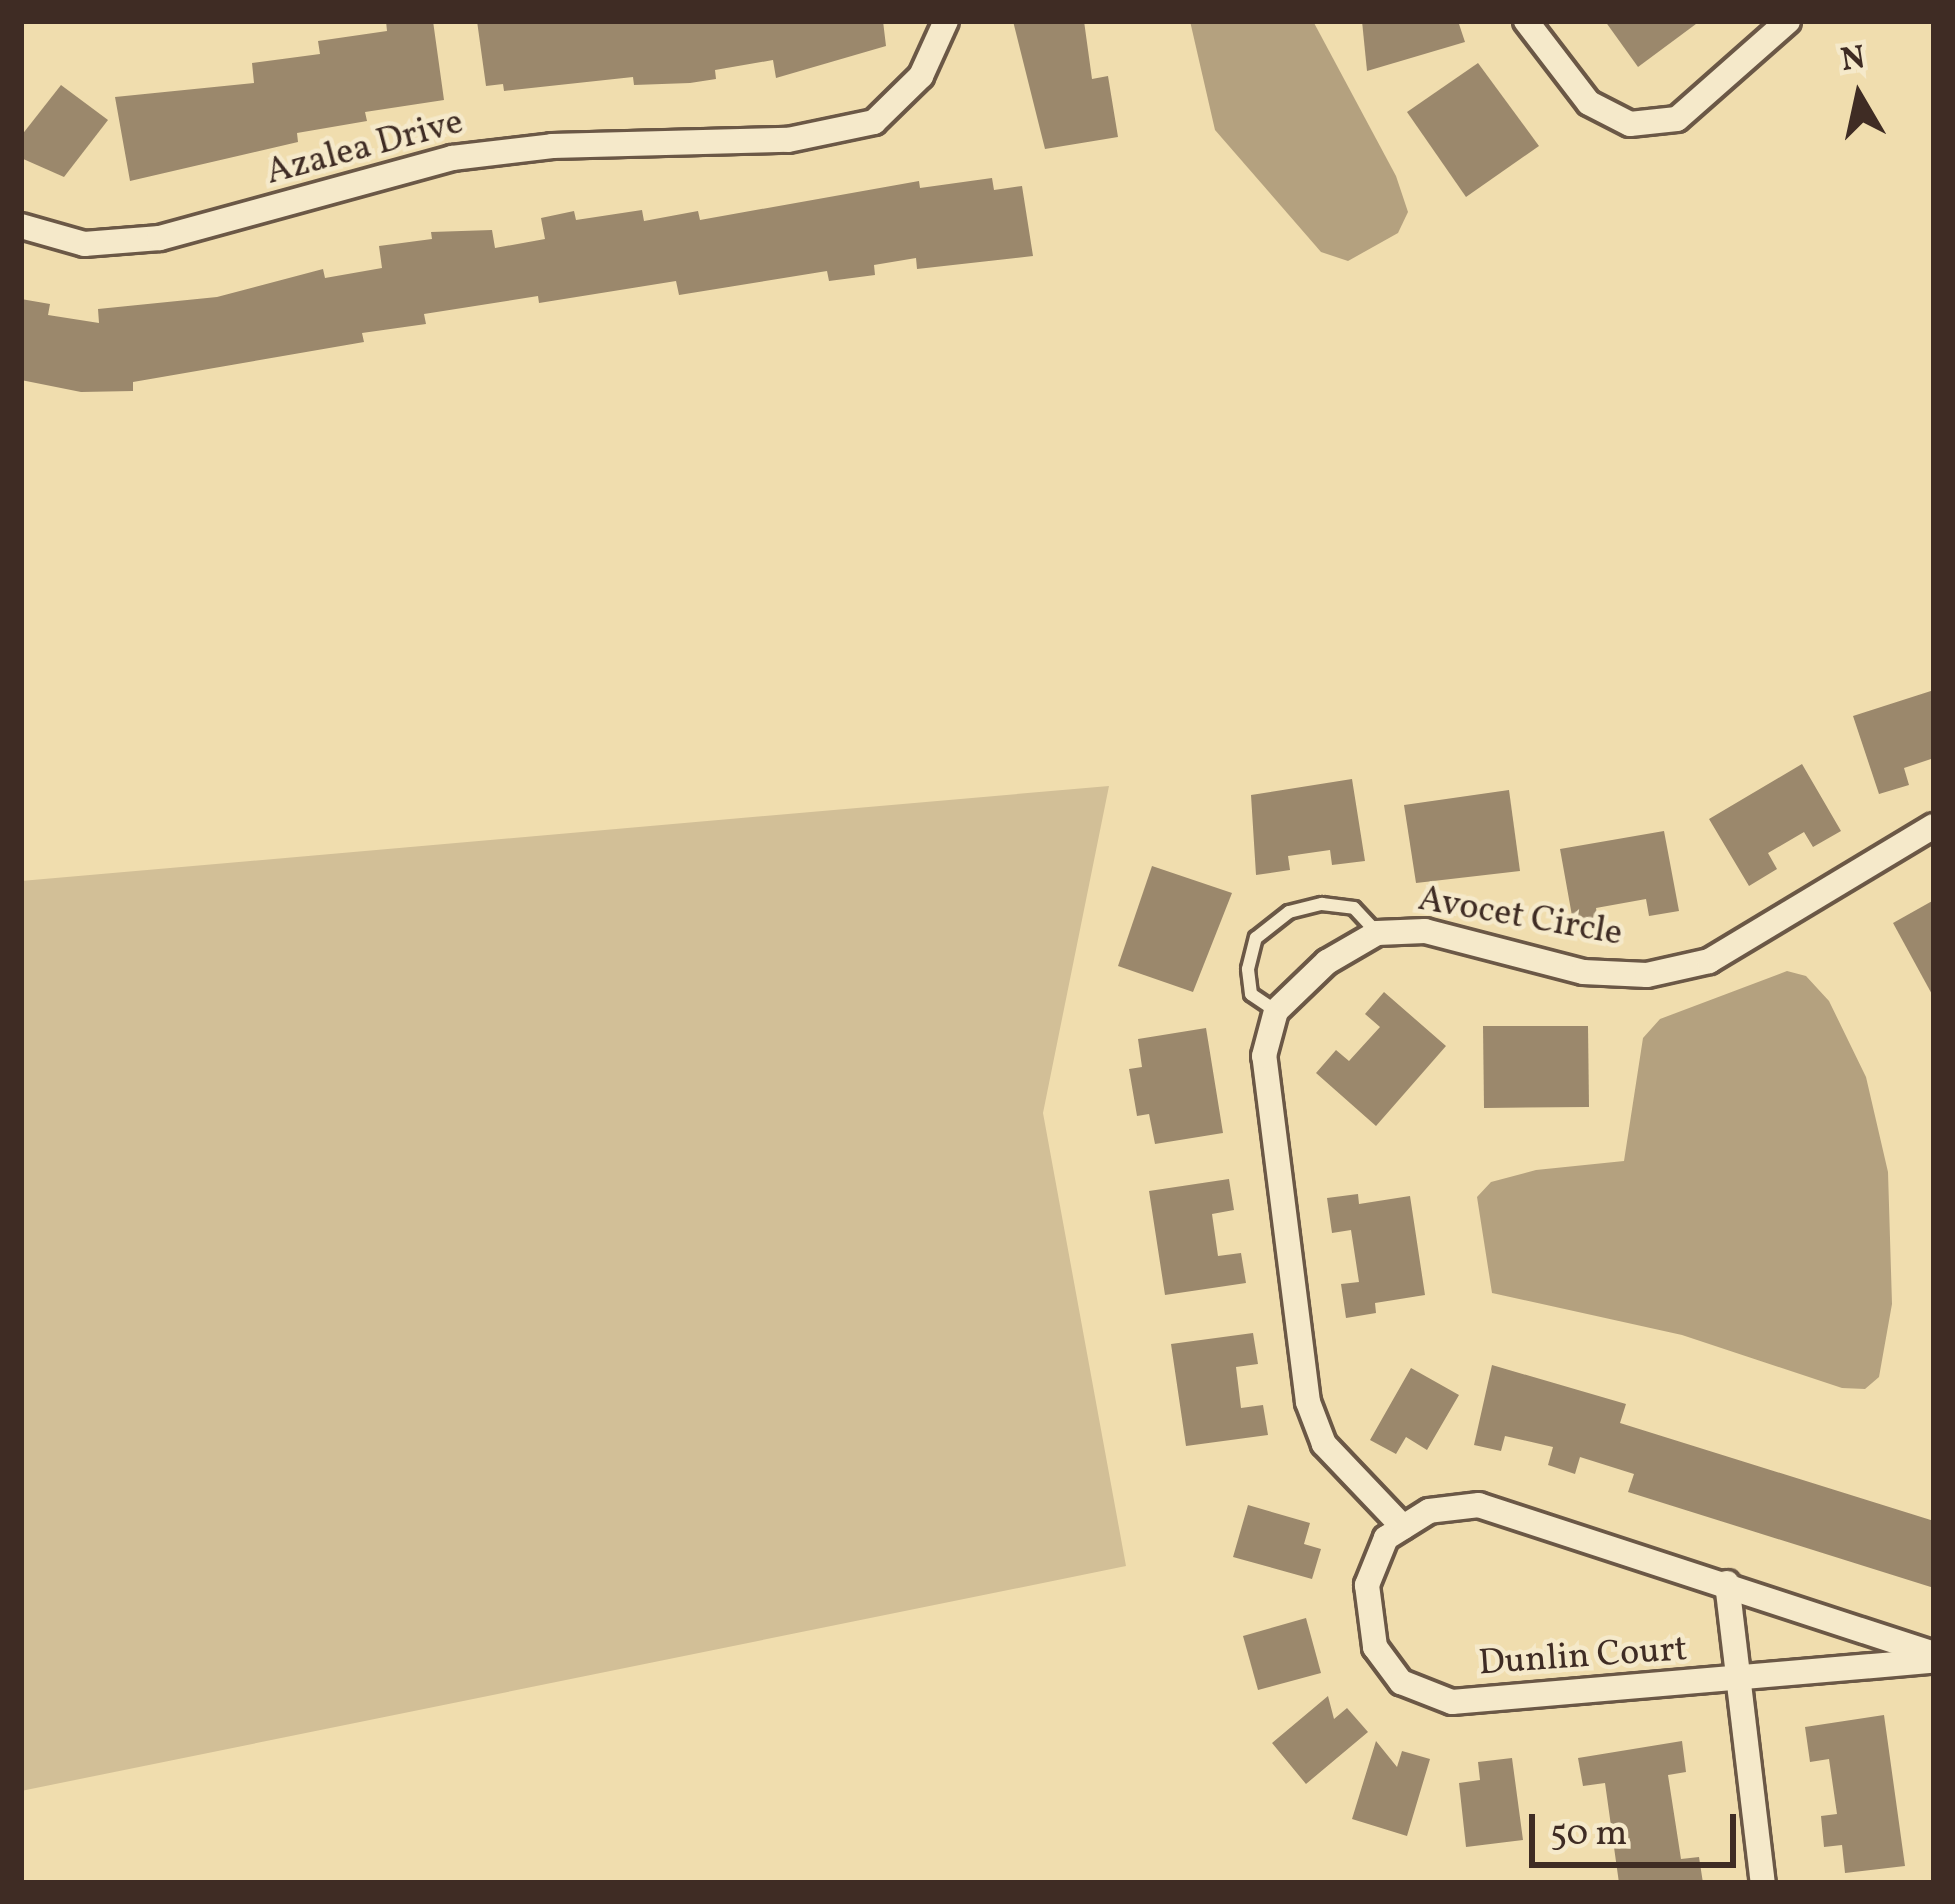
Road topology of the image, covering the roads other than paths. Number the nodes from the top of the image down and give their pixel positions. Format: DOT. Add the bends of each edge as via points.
graph roads {
  1 [pos="946,21"];
  2 [pos="1526,21"];
  3 [pos="1788,21"];
  4 [pos="21,226"];
  5 [pos="1934,826"];
  6 [pos="1377,933"];
  7 [pos="1276,1011"];
  8 [pos="1402,1527"];
  9 [pos="1727,1583"];
  10 [pos="1934,1657"];
  11 [pos="1737,1683"];
  12 [pos="1763,1883"];
  1 -- 4 [label="street, Azalea Drive" via="921,76 874,122 788,140 552,146 452,158 160,238 84,244"];
  2 -- 3 [label="street" via="1589,103 1630,124 1677,119"];
  5 -- 6 [label="street, Avocet Circle" via="1708,961 1647,975 1583,972 1425,931"];
  6 -- 7 [label="street, Avocet Circle" via="1328,962"];
  6 -- 7 [label="lane" via="1354,908 1289,912 1256,938 1248,969 1251,994"];
  7 -- 8 [label="street" via="1264,1056 1308,1402 1324,1444"];
  8 -- 9 [label="street, Dunlin Court" via="1429,1511 1479,1505"];
  8 -- 11 [label="street, Dunlin Court" via="1386,1538 1367,1585 1375,1647 1402,1682 1452,1702 1513,1703"];
  9 -- 10 [label="street, Dunlin Court"];
  9 -- 11 [label="street"];
  10 -- 11 [label="street, Dunlin Court"];
  11 -- 12 [label="street"];
}
